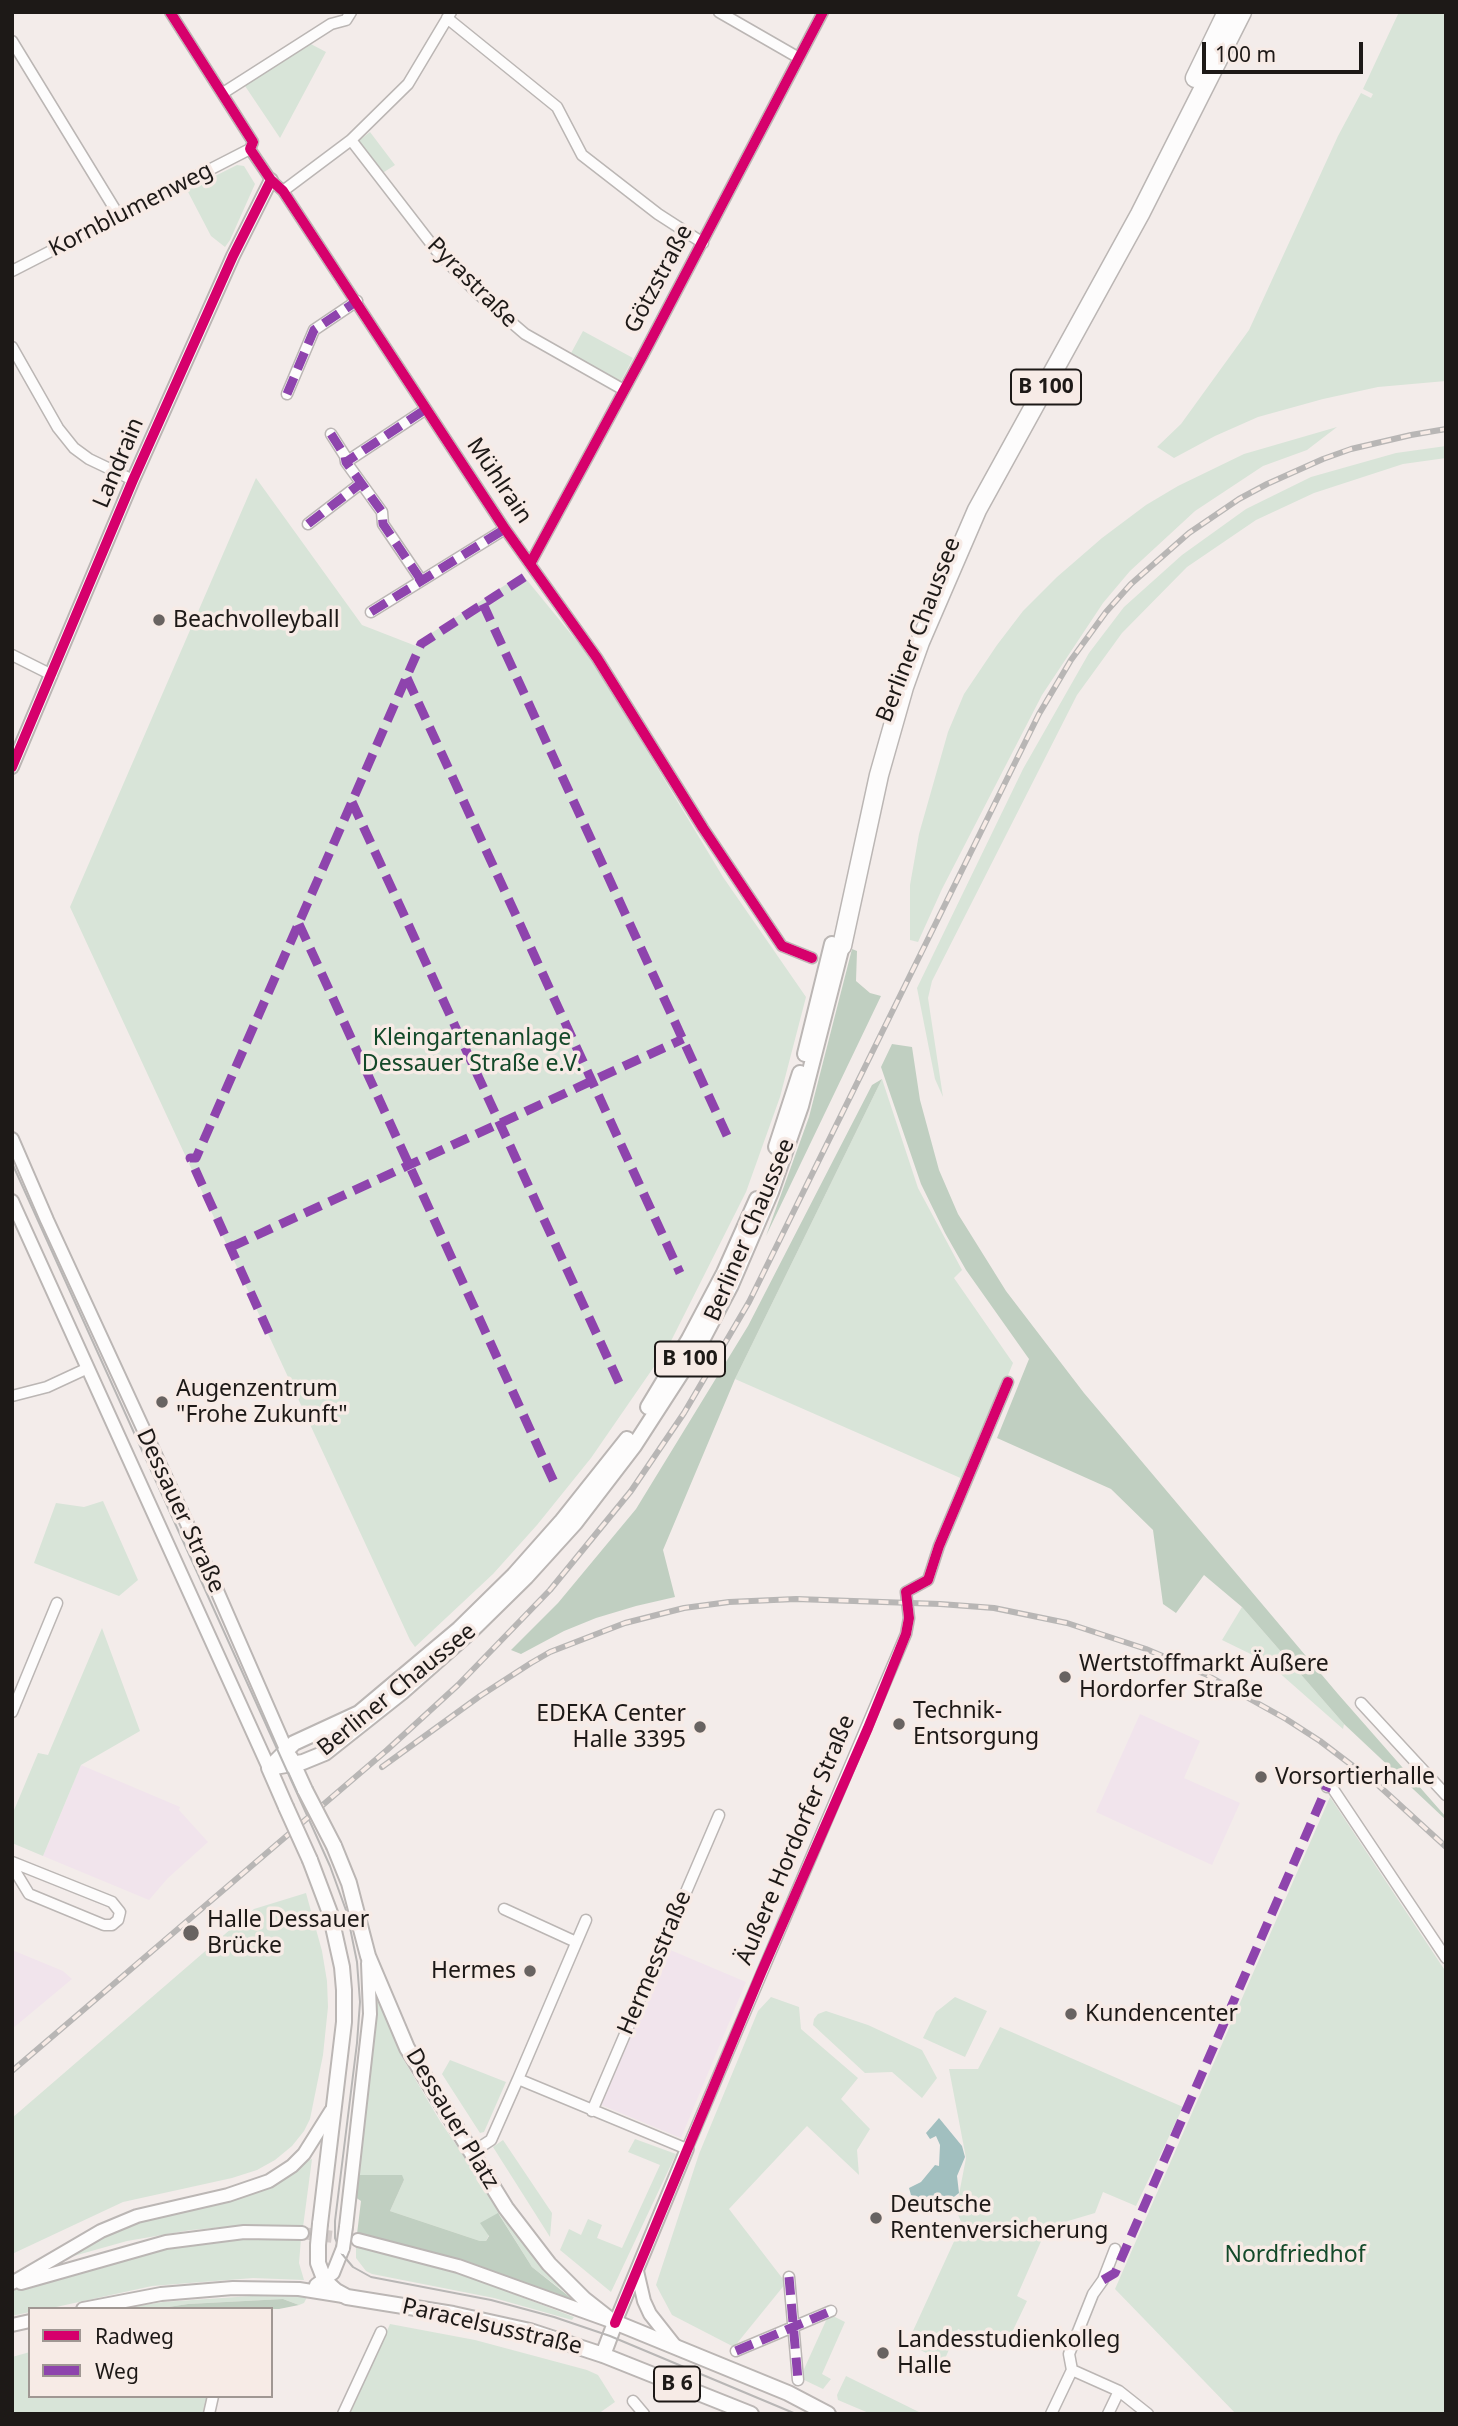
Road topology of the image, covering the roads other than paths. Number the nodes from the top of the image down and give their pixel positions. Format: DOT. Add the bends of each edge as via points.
graph roads {
  1 [pos="170,12"];
  2 [pos="351,12"];
  3 [pos="719,12"];
  4 [pos="823,12"];
  5 [pos="1227,12"];
  6 [pos="1242,12"];
  7 [pos="449,15"];
  8 [pos="12,40"];
  9 [pos="799,58"];
  10 [pos="223,93"];
  11 [pos="351,140"];
  12 [pos="250,149"];
  13 [pos="271,180"];
  14 [pos="283,191"];
  15 [pos="119,216"];
  16 [pos="702,243"];
  17 [pos="12,271"];
  18 [pos="357,301"];
  19 [pos="12,347"];
  20 [pos="624,390"];
  21 [pos="287,394"];
  22 [pos="426,410"];
  23 [pos="331,434"];
  24 [pos="346,462"];
  25 [pos="133,481"];
  26 [pos="360,484"];
  27 [pos="308,524"];
  28 [pos="505,529"];
  29 [pos="530,564"];
  30 [pos="421,580"];
  31 [pos="371,612"];
  32 [pos="12,655"];
  33 [pos="52,675"];
  34 [pos="12,767"];
  35 [pos="837,945"];
  36 [pos="812,958"];
  37 [pos="12,1139"];
  38 [pos="12,1201"];
  39 [pos="88,1368"];
  40 [pos="1008,1382"];
  41 [pos="12,1396"];
  42 [pos="57,1603"];
  43 [pos="1360,1703"];
  44 [pos="12,1712"];
  45 [pos="286,1749"];
  46 [pos="317,1757"];
  47 [pos="293,1765"];
  48 [pos="269,1768"];
  49 [pos="1327,1787"];
  50 [pos="304,1789"];
  51 [pos="1446,1795"];
  52 [pos="719,1815"];
  53 [pos="12,1864"];
  54 [pos="349,1883"];
  55 [pos="504,1909"];
  56 [pos="586,1920"];
  57 [pos="576,1942"];
  58 [pos="368,1956"];
  59 [pos="1446,1958"];
  60 [pos="518,2079"];
  61 [pos="335,2104"];
  62 [pos="592,2111"];
  63 [pos="687,2149"];
  64 [pos="471,2153"];
  65 [pos="302,2233"];
  66 [pos="358,2240"];
  67 [pos="1115,2249"];
  68 [pos="636,2271"];
  69 [pos="789,2277"];
  70 [pos="325,2281"];
  71 [pos="12,2285"];
  72 [pos="299,2289"];
  73 [pos="347,2297"];
  74 [pos="95,2307"];
  75 [pos="831,2311"];
  76 [pos="614,2322"];
  77 [pos="794,2326"];
  78 [pos="380,2332"];
  79 [pos="676,2347"];
  80 [pos="736,2351"];
  81 [pos="603,2355"];
  82 [pos="1072,2370"];
  83 [pos="799,2380"];
  84 [pos="1119,2391"];
  85 [pos="633,2401"];
  86 [pos="343,2414"];
  87 [pos="644,2414"];
  88 [pos="751,2414"];
  89 [pos="828,2414"];
  90 [pos="1051,2414"];
  91 [pos="1108,2414"];
  92 [pos="1148,2414"];
  1 -- 10 [label="street, Mühlrain"];
  2 -- 10 [label="street" via="346,20 331,24"];
  3 -- 9 [label="street"];
  4 -- 9 [label="street, Götzstraße"];
  5 -- 35 [label="highway, Berliner Chaussee / B 100" via="1129,211 970,503 911,640 883,720"];
  6 -- 35 [label="highway, Berliner Chaussee / B 100" via="1140,214 977,510 900,698"];
  7 -- 11 [label="street" via="408,84"];
  7 -- 16 [label="street" via="556,107 582,155"];
  8 -- 15 [label="street"];
  9 -- 16 [label="street, Götzstraße"];
  10 -- 12 [label="street, Mühlrain" via="253,142"];
  11 -- 14 [label="street"];
  11 -- 20 [label="street, Pyrastraße" via="436,250 476,292 524,334"];
  12 -- 13 [label="street, Mühlrain"];
  12 -- 15 [label="street, Kornblumenweg"];
  13 -- 14 [label="street, Mühlrain"];
  13 -- 25 [label="main road, Landrain"];
  14 -- 18 [label="street, Mühlrain"];
  15 -- 17 [label="street, Kornblumenweg"];
  16 -- 20 [label="street, Götzstraße"];
  18 -- 21 [label="street" via="314,330"];
  18 -- 22 [label="street, Mühlrain"];
  19 -- 25 [label="street" via="74,448"];
  20 -- 29 [label="street, Götzstraße"];
  22 -- 24 [label="street"];
  22 -- 28 [label="street, Mühlrain"];
  23 -- 24 [label="street"];
  24 -- 26 [label="street"];
  25 -- 33 [label="main road, Landrain"];
  26 -- 27 [label="street"];
  26 -- 30 [label="street" via="382,512 383,524"];
  28 -- 29 [label="street, Mühlrain"];
  28 -- 30 [label="street"];
  29 -- 36 [label="street, Mühlrain" via="597,658 782,946"];
  30 -- 31 [label="street"];
  32 -- 33 [label="street"];
  33 -- 34 [label="main road, Landrain"];
  35 -- 45 [label="main road, Berliner Chaussee / B 100" via="763,1186 689,1339 625,1441 561,1522 459,1629 359,1713"];
  35 -- 46 [label="main road, Berliner Chaussee / B 100" via="801,1106 771,1192 731,1285 667,1397 582,1514 517,1586 402,1692"];
  37 -- 45 [label="main road, Dessauer Straße"];
  38 -- 39 [label="main road, Dessauer Straße"];
  39 -- 41 [label="street" via="47,1387"];
  39 -- 48 [label="main road, Dessauer Straße"];
  40 -- 63 [label="street, Äußere Hordorfer Straße" via="928,1580 906,1592 906,1634"];
  42 -- 44 [label="street"];
  43 -- 51 [label="street"];
  45 -- 47 [label="main road, Dessauer Straße"];
  45 -- 48 [label="main road, Berliner Chaussee / B 100"];
  46 -- 47 [label="main road, Berliner Chaussee / B 100"];
  46 -- 50 [label="main road" via="307,1770"];
  47 -- 48 [label="main road, Berliner Chaussee"];
  47 -- 50 [label="main road, Dessauer Straße"];
  48 -- 61 [label="main road, Dessauer Straße, bridge" via="330,1913 342,1967 344,2022"];
  49 -- 59 [label="street" via="1331,1786"];
  50 -- 54 [label="main road, Dessauer Straße, bridge"];
  52 -- 62 [label="street, Hermesstraße"];
  53 -- 53 [label="street" via="29,1894 104,1925 118,1920 120,1912 112,1902"];
  54 -- 58 [label="main road, Dessauer Platz"];
  55 -- 57 [label="street"];
  56 -- 57 [label="street"];
  57 -- 60 [label="street"];
  58 -- 64 [label="main road, Dessauer Platz" via="407,2048"];
  58 -- 70 [label="main road, bridge" via="370,2014 346,2227 337,2268"];
  60 -- 62 [label="street"];
  60 -- 64 [label="street" via="491,2140"];
  61 -- 70 [label="main road, bridge" via="318,2245"];
  61 -- 71 [label="main road" via="304,2154 269,2181 137,2216 101,2231"];
  62 -- 63 [label="street"];
  63 -- 68 [label="main road, Äußere Hordorfer Straße"];
  64 -- 76 [label="main road, Dessauer Platz" via="549,2264"];
  65 -- 71 [label="main road" via="211,2235 166,2242"];
  66 -- 76 [label="main road, Paracelsusstraße" via="425,2256"];
  67 -- 82 [label="street" via="1069,2354"];
  68 -- 76 [label="main road, Äußere Hordorfer Straße"];
  68 -- 79 [label="main road" via="650,2314"];
  69 -- 77 [label="street"];
  70 -- 72 [label="main road"];
  70 -- 73 [label="main road, Paracelsusstraße"];
  72 -- 73 [label="main road, Paracelsusstraße"];
  72 -- 74 [label="main road, Paracelsusstraße" via="187,2292"];
  73 -- 81 [label="main road, Paracelsusstraße / B 6" via="530,2331"];
  75 -- 77 [label="street"];
  76 -- 79 [label="main road, Paracelsusstraße / B 6"];
  76 -- 81 [label="main road"];
  77 -- 80 [label="street"];
  77 -- 83 [label="street"];
  78 -- 86 [label="street"];
  79 -- 89 [label="main road, Paracelsusstraße / B 6"];
  81 -- 88 [label="main road, Paracelsusstraße / B 6"];
  82 -- 84 [label="street"];
  82 -- 90 [label="street"];
  84 -- 91 [label="street"];
  84 -- 92 [label="street"];
  85 -- 87 [label="street"];
}
